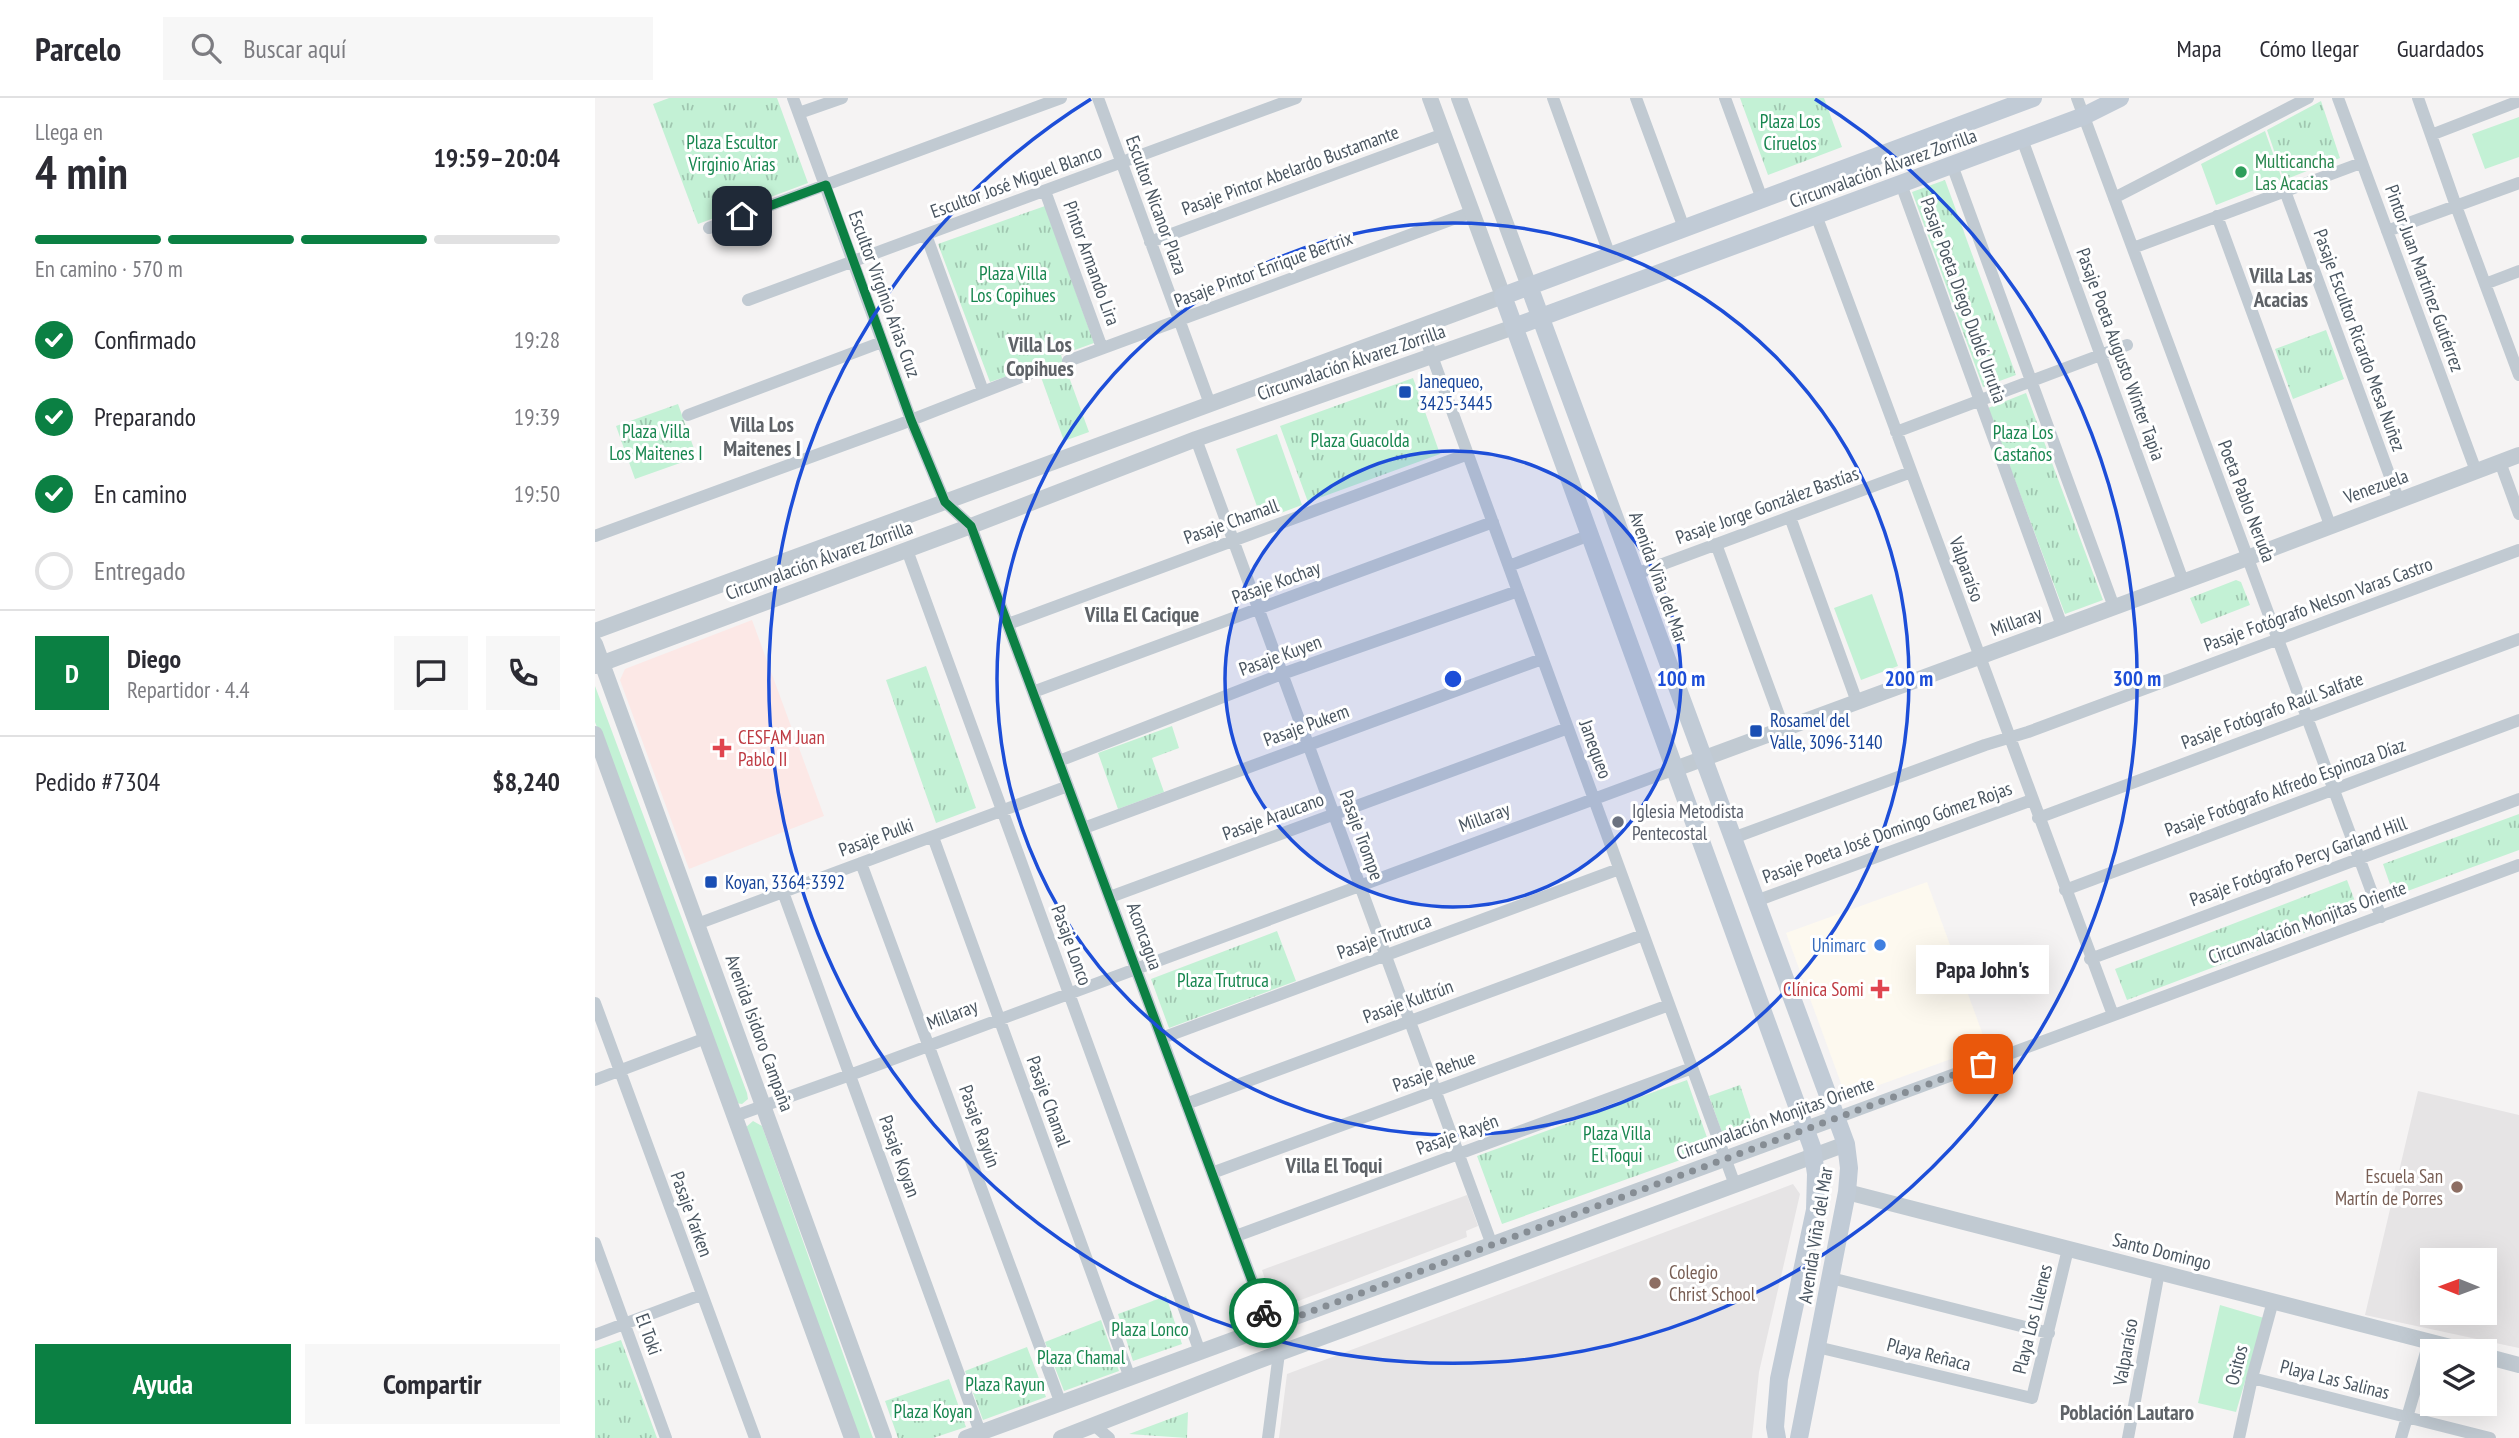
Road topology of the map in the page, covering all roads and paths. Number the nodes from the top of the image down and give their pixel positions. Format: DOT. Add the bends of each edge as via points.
graph roads {
  1 [pos="793,98"];
  2 [pos="842,98"];
  3 [pos="1061,98"];
  4 [pos="1098,98"];
  5 [pos="1296,98"];
  6 [pos="1430,98"];
  7 [pos="1459,98"];
  8 [pos="1553,98"];
  9 [pos="1636,98"];
  10 [pos="1725,98"];
  11 [pos="2033,98"];
  12 [pos="2077,98"];
  13 [pos="2120,98"];
  14 [pos="2308,98"];
  15 [pos="2338,98"];
  16 [pos="2418,98"];
  17 [pos="2519,101"];
  18 [pos="2497,103"];
  19 [pos="799,113"];
  20 [pos="2084,116"];
  21 [pos="1444,134"];
  22 [pos="2431,135"];
  23 [pos="2022,139"];
  24 [pos="1121,163"];
  25 [pos="2361,163"];
  26 [pos="1952,165"];
  27 [pos="2519,183"];
  28 [pos="1901,184"];
  29 [pos="826,185"];
  30 [pos="1045,191"];
  31 [pos="2285,191"];
  32 [pos="2114,198"];
  33 [pos="1762,199"];
  34 [pos="2456,206"];
  35 [pos="1472,212"];
  36 [pos="1816,215"];
  37 [pos="2217,216"];
  38 [pos="709,228"];
  39 [pos="1684,228"];
  40 [pos="2387,231"];
  41 [pos="926,235"];
  42 [pos="1150,243"];
  43 [pos="2133,248"];
  44 [pos="1610,256"];
  45 [pos="852,261"];
  46 [pos="2519,271"];
  47 [pos="2485,284"];
  48 [pos="1529,286"];
  49 [pos="1503,296"];
  50 [pos="748,300"];
  51 [pos="1541,317"];
  52 [pos="1179,320"];
  53 [pos="1421,326"];
  54 [pos="1514,327"];
  55 [pos="883,342"];
  56 [pos="2127,345"];
  57 [pos="1102,348"];
  58 [pos="2101,355"];
  59 [pos="1432,357"];
  60 [pos="1068,361"];
  61 [pos="1029,374"];
  62 [pos="2519,375"];
  63 [pos="2031,381"];
  64 [pos="983,391"];
  65 [pos="1980,401"];
  66 [pos="1210,404"];
  67 [pos="688,415"];
  68 [pos="911,420"];
  69 [pos="1896,432"];
  70 [pos="1196,439"];
  71 [pos="1468,454"];
  72 [pos="2519,455"];
  73 [pos="2500,462"];
  74 [pos="2476,471"];
  75 [pos="1911,472"];
  76 [pos="2399,501"];
  77 [pos="945,502"];
  78 [pos="2519,514"];
  79 [pos="1790,517"];
  80 [pos="1493,522"];
  81 [pos="2330,525"];
  82 [pos="971,526"];
  83 [pos="1590,535"];
  84 [pos="595,537"];
  85 [pos="1233,541"];
  86 [pos="1716,544"];
  87 [pos="907,550"];
  88 [pos="2519,550"];
  89 [pos="2248,557"];
  90 [pos="1509,566"];
  91 [pos="1636,574"];
  92 [pos="2183,581"];
  93 [pos="1518,591"];
  94 [pos="2113,607"];
  95 [pos="1258,609"];
  96 [pos="1008,624"];
  97 [pos="2062,626"];
  98 [pos="595,631"];
  99 [pos="2519,639"];
  100 [pos="2279,640"];
  101 [pos="595,643"];
  102 [pos="1979,657"];
  103 [pos="1542,659"];
  104 [pos="599,664"];
  105 [pos="1282,674"];
  106 [pos="1033,692"];
  107 [pos="1857,702"];
  108 [pos="2307,718"];
  109 [pos="2519,720"];
  110 [pos="1568,728"];
  111 [pos="1784,729"];
  112 [pos="595,734"];
  113 [pos="2011,738"];
  114 [pos="1308,745"];
  115 [pos="1704,758"];
  116 [pos="1059,761"];
  117 [pos="1675,769"];
  118 [pos="1069,786"];
  119 [pos="2334,789"];
  120 [pos="1594,799"];
  121 [pos="2519,799"];
  122 [pos="2032,800"];
  123 [pos="1003,812"];
  124 [pos="1334,814"];
  125 [pos="2038,818"];
  126 [pos="1084,828"];
  127 [pos="933,837"];
  128 [pos="1733,838"];
  129 [pos="2359,859"];
  130 [pos="861,863"];
  131 [pos="2519,865"];
  132 [pos="1619,869"];
  133 [pos="1360,885"];
  134 [pos="2065,890"];
  135 [pos="783,892"];
  136 [pos="1109,897"];
  137 [pos="1756,901"];
  138 [pos="2381,917"];
  139 [pos="698,924"];
  140 [pos="1643,935"];
  141 [pos="1386,955"];
  142 [pos="2090,959"];
  143 [pos="1136,968"];
  144 [pos="1069,993"];
  145 [pos="595,1003"];
  146 [pos="1669,1004"];
  147 [pos="2113,1015"];
  148 [pos="999,1019"];
  149 [pos="1409,1021"];
  150 [pos="706,1038"];
  151 [pos="1162,1038"];
  152 [pos="929,1046"];
  153 [pos="1692,1068"];
  154 [pos="620,1070"];
  155 [pos="850,1075"];
  156 [pos="595,1080"];
  157 [pos="1435,1091"];
  158 [pos="1186,1104"];
  159 [pos="764,1105"];
  160 [pos="734,1116"];
  161 [pos="1836,1118"];
  162 [pos="1807,1129"];
  163 [pos="1846,1144"];
  164 [pos="1458,1154"];
  165 [pos="1814,1156"];
  166 [pos="1725,1159"];
  167 [pos="1212,1173"];
  168 [pos="1735,1185"];
  169 [pos="1847,1192"];
  170 [pos="1236,1236"];
  171 [pos="595,1242"];
  172 [pos="1492,1245"];
  173 [pos="2068,1249"];
  174 [pos="2159,1272"];
  175 [pos="1831,1278"];
  176 [pos="701,1295"];
  177 [pos="2273,1301"];
  178 [pos="625,1324"];
  179 [pos="1269,1327"];
  180 [pos="2049,1333"];
  181 [pos="595,1335"];
  182 [pos="2420,1340"];
  183 [pos="1817,1347"];
  184 [pos="1200,1352"];
  185 [pos="1279,1353"];
  186 [pos="2497,1359"];
  187 [pos="2519,1364"];
  188 [pos="2420,1373"];
  189 [pos="1131,1378"];
  190 [pos="2252,1378"];
  191 [pos="2032,1398"];
  192 [pos="1061,1404"];
  193 [pos="2407,1417"];
  194 [pos="1094,1425"];
  195 [pos="973,1435"];
  196 [pos="1803,1437"];
  197 [pos="666,1438"];
  198 [pos="755,1438"];
  199 [pos="852,1438"];
  200 [pos="884,1438"];
  201 [pos="1061,1438"];
  202 [pos="1109,1438"];
  203 [pos="1268,1438"];
  204 [pos="1777,1438"];
  205 [pos="2128,1438"];
  206 [pos="2239,1438"];
  207 [pos="2401,1438"];
  208 [pos="2490,1438"];
  1 -- 19 [label="street, Escultor Virginio Arias Cruz"];
  2 -- 19 [label="street"];
  3 -- 29 [label="street"];
  4 -- 24 [label="street, Escultor Nicanor Plaza"];
  5 -- 24 [label="street, Escultor José Miguel Blanco"];
  6 -- 21 [label="street, Avenida Viña del Mar"];
  7 -- 48 [label="street, Avenida Viña del Mar"];
  8 -- 44 [label="street"];
  9 -- 39 [label="street"];
  10 -- 33 [label="street"];
  11 -- 33 [label="main road, Circunvalación Álvarez Zorrilla"];
  12 -- 20 [label="street, Poeta Pablo Neruda"];
  13 -- 20 [label="main road, Circunvalación Álvarez Zorrilla"];
  14 -- 32 [label="street"];
  15 -- 25 [label="street, Pintor Juan Martínez Gutiérrez"];
  16 -- 22 [label="street"];
  17 -- 18 [label="street"];
  18 -- 22 [label="street"];
  19 -- 29 [label="street, Escultor Virginio Arias Cruz"];
  20 -- 23 [label="main road, Circunvalación Álvarez Zorrilla"];
  20 -- 32 [label="street, Poeta Pablo Neruda"];
  21 -- 35 [label="street, Avenida Viña del Mar"];
  21 -- 42 [label="street, Pasaje Pintor Abelardo Bustamante"];
  22 -- 34 [label="street"];
  23 -- 26 [label="main road, Circunvalación Álvarez Zorrilla"];
  23 -- 58 [label="street, Pasaje Poeta Augusto Winter Tapia"];
  24 -- 30 [label="street, Escultor José Miguel Blanco"];
  24 -- 42 [label="street, Escultor Nicanor Plaza"];
  25 -- 31 [label="street"];
  25 -- 40 [label="street, Pintor Juan Martínez Gutiérrez"];
  26 -- 28 [label="main road, Circunvalación Álvarez Zorrilla"];
  26 -- 63 [label="street"];
  27 -- 34 [label="street"];
  28 -- 36 [label="main road, Circunvalación Álvarez Zorrilla"];
  28 -- 65 [label="street, Pasaje Poeta Diego Dublé Urrutia"];
  29 -- 38 [label="street"];
  29 -- 45 [label="street, Escultor Virginio Arias Cruz"];
  30 -- 41 [label="street, Escultor José Miguel Blanco"];
  30 -- 57 [label="street, Pintor Armando Lira"];
  31 -- 37 [label="street"];
  31 -- 76 [label="street, Pasaje Escultor Ricardo Mesa Nuñez"];
  32 -- 43 [label="street, Poeta Pablo Neruda"];
  33 -- 39 [label="main road, Circunvalación Álvarez Zorrilla"];
  34 -- 40 [label="street"];
  34 -- 47 [label="street"];
  35 -- 49 [label="street, Avenida Viña del Mar"];
  35 -- 52 [label="street, Pasaje Pintor Enrique Bertrix"];
  36 -- 51 [label="main road, Circunvalación Álvarez Zorrilla"];
  36 -- 69 [label="street, Valparaíso"];
  37 -- 43 [label="street"];
  37 -- 81 [label="street"];
  39 -- 44 [label="main road, Circunvalación Álvarez Zorrilla"];
  40 -- 74 [label="street, Pintor Juan Martínez Gutiérrez"];
  41 -- 45 [label="street, Escultor José Miguel Blanco"];
  41 -- 64 [label="street"];
  42 -- 52 [label="street, Escultor Nicanor Plaza"];
  43 -- 89 [label="street, Poeta Pablo Neruda"];
  44 -- 48 [label="main road, Circunvalación Álvarez Zorrilla"];
  45 -- 50 [label="street, Escultor José Miguel Blanco"];
  45 -- 55 [label="street, Escultor Virginio Arias Cruz"];
  46 -- 47 [label="street"];
  47 -- 62 [label="street"];
  48 -- 49 [label="main road, Circunvalación Álvarez Zorrilla"];
  48 -- 51 [label="main road, Avenida Viña del Mar"];
  49 -- 53 [label="street, Circunvalación Álvarez Zorrilla"];
  49 -- 54 [label="main road, Avenida Viña del Mar"];
  51 -- 54 [label="main road, Circunvalación Álvarez Zorrilla"];
  51 -- 91 [label="main road, Avenida Viña del Mar"];
  52 -- 57 [label="street, Pasaje Pintor Enrique Bertrix"];
  52 -- 66 [label="street, Escultor Nicanor Plaza"];
  53 -- 59 [label="street, Janequeo"];
  53 -- 66 [label="street, Circunvalación Álvarez Zorrilla"];
  54 -- 59 [label="street, Circunvalación Álvarez Zorrilla"];
  54 -- 83 [label="main road, Avenida Viña del Mar"];
  55 -- 67 [label="street"];
  55 -- 68 [label="street, Escultor Virginio Arias Cruz"];
  56 -- 58 [label="street"];
  57 -- 60 [label="street, Pasaje Pintor Enrique Bertrix"];
  58 -- 63 [label="street"];
  58 -- 92 [label="street, Pasaje Poeta Augusto Winter Tapia"];
  59 -- 70 [label="street, Circunvalación Álvarez Zorrilla"];
  59 -- 71 [label="street, Janequeo"];
  61 -- 64 [label="street"];
  63 -- 65 [label="street"];
  63 -- 94 [label="street"];
  64 -- 68 [label="street"];
  65 -- 69 [label="street"];
  65 -- 97 [label="street, Pasaje Poeta Diego Dublé Urrutia"];
  66 -- 77 [label="street, Circunvalación Álvarez Zorrilla"];
  68 -- 77 [label="street, Escultor Virginio Arias Cruz"];
  68 -- 84 [label="street"];
  69 -- 75 [label="street, Valparaíso"];
  70 -- 82 [label="street, Circunvalación Álvarez Zorrilla"];
  70 -- 85 [label="street, Pasaje Trompe"];
  71 -- 80 [label="street, Janequeo"];
  71 -- 85 [label="street, Pasaje Chamall"];
  72 -- 73 [label="street, Venezuela"];
  73 -- 74 [label="street, Venezuela"];
  73 -- 78 [label="street"];
  74 -- 76 [label="street, Venezuela"];
  75 -- 79 [label="street, Pasaje Jorge González Bastías"];
  75 -- 102 [label="street, Valparaíso"];
  76 -- 81 [label="street, Venezuela"];
  77 -- 82 [label="street, Aconcagua"];
  77 -- 98 [label="street, Circunvalación Álvarez Zorrilla"];
  79 -- 86 [label="street, Pasaje Jorge González Bastías"];
  79 -- 107 [label="street"];
  80 -- 90 [label="street, Janequeo"];
  80 -- 95 [label="street, Pasaje Kochay"];
  81 -- 89 [label="street, Venezuela"];
  82 -- 87 [label="street, Circunvalación Álvarez Zorrilla"];
  82 -- 96 [label="street, Aconcagua"];
  83 -- 90 [label="street"];
  83 -- 117 [label="main road, Avenida Viña del Mar"];
  85 -- 95 [label="street, Pasaje Trompe"];
  85 -- 96 [label="street, Pasaje Chamall"];
  86 -- 91 [label="street, Pasaje Jorge González Bastías"];
  86 -- 111 [label="street"];
  87 -- 104 [label="street, Circunvalación Álvarez Zorrilla"];
  87 -- 123 [label="street, Pasaje Lonco"];
  88 -- 100 [label="street, Pasaje Fotógrafo Nelson Varas Castro"];
  89 -- 92 [label="street, Millaray"];
  89 -- 100 [label="street, Poeta Pablo Neruda"];
  90 -- 93 [label="street, Janequeo"];
  91 -- 115 [label="main road, Avenida Viña del Mar"];
  92 -- 94 [label="street, Millaray"];
  93 -- 103 [label="street, Janequeo"];
  93 -- 105 [label="street, Pasaje Kuyen"];
  94 -- 97 [label="street, Millaray"];
  95 -- 105 [label="street, Pasaje Trompe"];
  95 -- 106 [label="street, Pasaje Kochay"];
  96 -- 106 [label="street, Aconcagua"];
  97 -- 102 [label="street, Millaray"];
  99 -- 108 [label="street, Pasaje Fotógrafo Raúl Salfate"];
  100 -- 108 [label="street, Poeta Pablo Neruda"];
  100 -- 113 [label="street, Pasaje Fotógrafo Nelson Varas Castro"];
  101 -- 104 [label="street, Avenida Isidoro Campaña"];
  102 -- 107 [label="street, Millaray"];
  102 -- 113 [label="street, Valparaíso"];
  103 -- 110 [label="street, Janequeo"];
  103 -- 114 [label="street, Pasaje Pukem"];
  104 -- 139 [label="street, Avenida Isidoro Campaña"];
  105 -- 114 [label="street, Pasaje Trompe"];
  105 -- 116 [label="street, Pasaje Kuyen"];
  106 -- 116 [label="street, Aconcagua"];
  107 -- 111 [label="street, Millaray"];
  108 -- 119 [label="street, Poeta Pablo Neruda"];
  108 -- 125 [label="street, Pasaje Fotógrafo Raúl Salfate"];
  109 -- 119 [label="street, Pasaje Fotógrafo Alfredo Espinoza Díaz"];
  110 -- 120 [label="street, Janequeo"];
  110 -- 124 [label="street, Pasaje Araucano"];
  111 -- 115 [label="street, Millaray"];
  112 -- 150 [label="street"];
  113 -- 122 [label="street, Valparaíso"];
  113 -- 128 [label="street, Pasaje Fotógrafo Nelson Varas Castro"];
  114 -- 124 [label="street, Pasaje Trompe"];
  114 -- 126 [label="street, Pasaje Pukem"];
  115 -- 117 [label="street, Millaray"];
  115 -- 128 [label="main road, Avenida Viña del Mar"];
  116 -- 118 [label="street, Aconcagua"];
  117 -- 120 [label="street, Millaray"];
  117 -- 162 [label="main road, Avenida Viña del Mar"];
  118 -- 123 [label="street, Pasaje Pulki"];
  118 -- 126 [label="street, Aconcagua"];
  119 -- 129 [label="street, Poeta Pablo Neruda"];
  119 -- 134 [label="street, Pasaje Fotógrafo Alfredo Espinoza Díaz"];
  120 -- 132 [label="street, Janequeo"];
  120 -- 133 [label="street, Millaray"];
  121 -- 129 [label="street, Pasaje Fotógrafo Percy Garland Hill"];
  122 -- 125 [label="street, Valparaíso"];
  122 -- 137 [label="street, Pasaje Poeta José Domingo Gómez Rojas"];
  123 -- 127 [label="street, Pasaje Pulki"];
  123 -- 144 [label="street, Pasaje Lonco"];
  124 -- 133 [label="street, Pasaje Trompe"];
  124 -- 136 [label="street, Pasaje Araucano"];
  125 -- 134 [label="street, Valparaíso"];
  126 -- 136 [label="street, Aconcagua"];
  127 -- 130 [label="street, Pasaje Pulki"];
  127 -- 148 [label="street, Pasaje Chamal"];
  128 -- 137 [label="main road, Avenida Viña del Mar"];
  129 -- 138 [label="street, Poeta Pablo Neruda"];
  129 -- 142 [label="street, Pasaje Fotógrafo Percy Garland Hill"];
  130 -- 135 [label="street, Pasaje Pulki"];
  130 -- 152 [label="street, Pasaje Rayún"];
  131 -- 138 [label="street, Circunvalación Monjitas Oriente"];
  132 -- 140 [label="street, Janequeo"];
  132 -- 141 [label="street, Pasaje Trutruca"];
  133 -- 141 [label="street, Pasaje Trompe"];
  133 -- 143 [label="street, Millaray"];
  134 -- 142 [label="street, Valparaíso"];
  135 -- 139 [label="street, Pasaje Pulki"];
  135 -- 155 [label="street, Pasaje Koyan"];
  136 -- 143 [label="street, Aconcagua"];
  137 -- 161 [label="main road, Avenida Viña del Mar"];
  138 -- 147 [label="street, Circunvalación Monjitas Oriente"];
  139 -- 159 [label="street, Avenida Isidoro Campaña"];
  140 -- 146 [label="street, Janequeo"];
  140 -- 149 [label="street, Pasaje Kultrún"];
  141 -- 149 [label="street, Pasaje Trompe"];
  141 -- 151 [label="street, Pasaje Trutruca"];
  142 -- 147 [label="street, Valparaíso"];
  143 -- 144 [label="street, Millaray"];
  143 -- 151 [label="street, Aconcagua"];
  144 -- 148 [label="street, Millaray"];
  144 -- 184 [label="street, Pasaje Lonco"];
  145 -- 154 [label="street, Pasaje Yarken"];
  146 -- 153 [label="street, Janequeo"];
  146 -- 157 [label="street, Pasaje Rehue"];
  147 -- 161 [label="street, Circunvalación Monjitas Oriente"];
  148 -- 152 [label="street, Millaray"];
  148 -- 189 [label="street, Pasaje Chamal"];
  149 -- 157 [label="street, Pasaje Trompe"];
  149 -- 158 [label="street, Pasaje Kultrún"];
  150 -- 154 [label="street"];
  150 -- 160 [label="street"];
  151 -- 158 [label="street, Aconcagua"];
  152 -- 155 [label="street, Millaray"];
  152 -- 192 [label="street, Pasaje Rayún"];
  153 -- 164 [label="street, Pasaje Rayén"];
  153 -- 166 [label="street, Janequeo"];
  154 -- 156 [label="street"];
  154 -- 176 [label="street, Pasaje Yarken"];
  155 -- 159 [label="street, Millaray"];
  155 -- 195 [label="street, Pasaje Koyan"];
  157 -- 164 [label="street, Pasaje Trompe"];
  157 -- 167 [label="street, Pasaje Rehue"];
  158 -- 167 [label="street, Aconcagua"];
  159 -- 160 [label="street, Millaray"];
  159 -- 200 [label="street, Avenida Isidoro Campaña"];
  160 -- 199 [label="street"];
  161 -- 162 [label="street, Circunvalación Monjitas Oriente"];
  161 -- 163 [label="main road, Avenida Viña del Mar"];
  162 -- 165 [label="main road, Avenida Viña del Mar"];
  162 -- 166 [label="street, Circunvalación Monjitas Oriente"];
  163 -- 165 [label="street"];
  163 -- 169 [label="main road, Avenida Viña del Mar"];
  164 -- 170 [label="street, Pasaje Rayén"];
  164 -- 172 [label="street, Pasaje Trompe"];
  165 -- 168 [label="street"];
  165 -- 204 [label="main road, Avenida Viña del Mar" via="1815,1210 1779,1379"];
  166 -- 168 [label="street, Janequeo"];
  166 -- 172 [label="street, Circunvalación Monjitas Oriente"];
  167 -- 170 [label="street, Aconcagua"];
  168 -- 185 [label="street"];
  169 -- 173 [label="street, Santo Domingo"];
  169 -- 175 [label="main road, Avenida Viña del Mar"];
  170 -- 179 [label="street, Aconcagua"];
  171 -- 178 [label="street, El Toki"];
  172 -- 179 [label="street, Circunvalación Monjitas Oriente"];
  173 -- 174 [label="street, Santo Domingo"];
  173 -- 180 [label="street, Playa Los Lilenes"];
  174 -- 177 [label="street, Santo Domingo"];
  174 -- 205 [label="street, Valparaíso"];
  175 -- 180 [label="street"];
  175 -- 183 [label="main road, Avenida Viña del Mar"];
  176 -- 178 [label="street"];
  176 -- 198 [label="street, Pasaje Yarken"];
  177 -- 182 [label="street, Santo Domingo"];
  177 -- 190 [label="street, Ositos"];
  178 -- 181 [label="street"];
  178 -- 197 [label="street, El Toki"];
  179 -- 184 [label="street, Circunvalación Monjitas Oriente"];
  179 -- 185 [label="street, Aconcagua"];
  180 -- 191 [label="street, Playa Los Lilenes"];
  183 -- 191 [label="street, Playa Reñaca"];
  183 -- 196 [label="main road, Avenida Viña del Mar"];
  184 -- 189 [label="street, Circunvalación Monjitas Oriente"];
  185 -- 194 [label="street"];
  185 -- 203 [label="street, Aconcagua"];
  186 -- 187 [label="street"];
  188 -- 193 [label="street"];
  189 -- 192 [label="street, Circunvalación Monjitas Oriente"];
  190 -- 193 [label="street, Playa Las Salinas"];
  190 -- 206 [label="street, Ositos"];
  192 -- 195 [label="street, Circunvalación Monjitas Oriente"];
  193 -- 207 [label="street"];
  193 -- 208 [label="street, Playa Las Salinas"];
  194 -- 201 [label="street"];
  194 -- 202 [label="street"];
}
